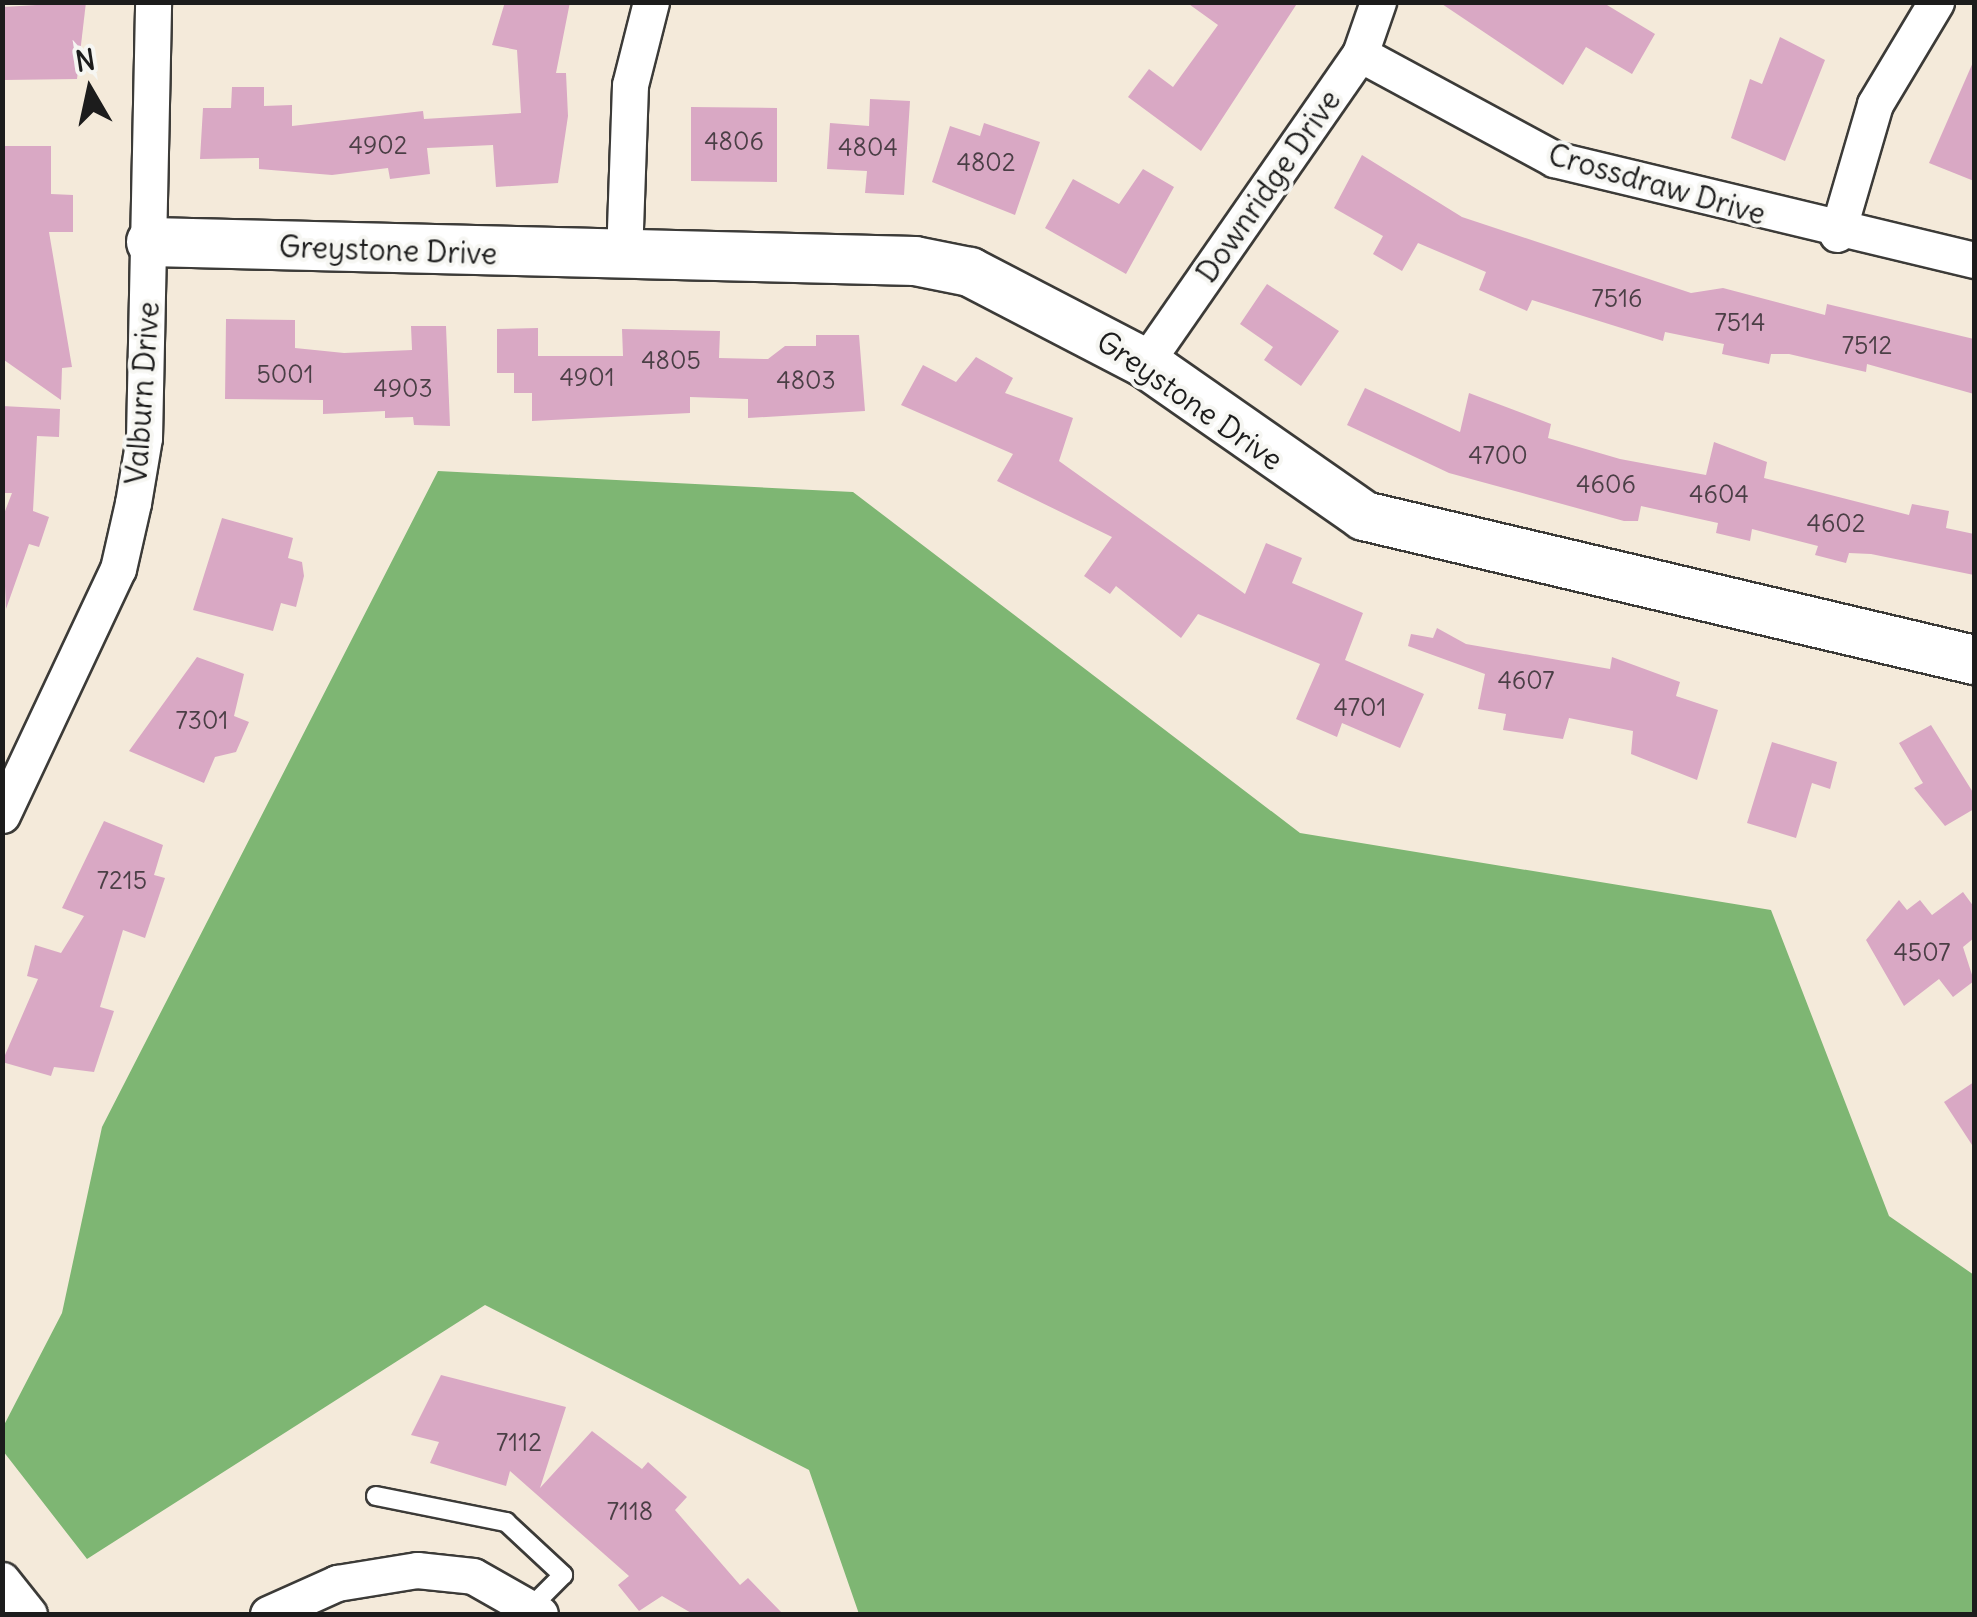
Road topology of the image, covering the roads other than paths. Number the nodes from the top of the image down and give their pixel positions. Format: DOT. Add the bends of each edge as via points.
graph roads {
  1 [pos="153,2"];
  2 [pos="652,2"];
  3 [pos="1378,2"];
  4 [pos="1936,2"];
  5 [pos="1360,54"];
  6 [pos="1837,234"];
  7 [pos="151,242"];
  8 [pos="624,257"];
  9 [pos="1974,260"];
  10 [pos="1145,362"];
  11 [pos="1974,660"];
  12 [pos="2,815"];
  13 [pos="376,1496"];
  14 [pos="2,1580"];
  15 [pos="535,1611"];
  16 [pos="29,1614"];
  17 [pos="268,1614"];
  1 -- 7 [label="street, Valburn Drive"];
  2 -- 8 [label="street" via="630,85"];
  3 -- 5 [label="street, Downridge Drive"];
  4 -- 6 [label="street" via="1875,104"];
  5 -- 6 [label="street, Crossdraw Drive" via="1554,159"];
  5 -- 10 [label="street, Downridge Drive"];
  6 -- 9 [label="street, Crossdraw Drive"];
  7 -- 8 [label="street, Greystone Drive"];
  7 -- 12 [label="street, Valburn Drive" via="144,438 118,569"];
  8 -- 10 [label="street, Greystone Drive" via="915,262 970,272"];
  10 -- 11 [label="street, Greystone Drive" via="1364,516"];
  13 -- 15 [label="lane" via="506,1522 564,1574"];
  14 -- 16 [label="street"];
  15 -- 17 [label="street" via="473,1576 417,1570 338,1583"];
}
